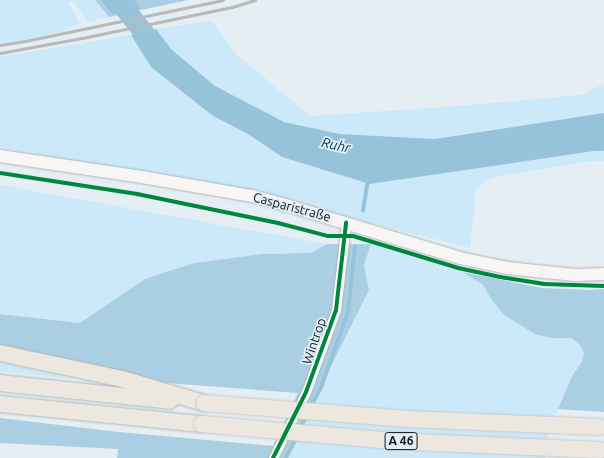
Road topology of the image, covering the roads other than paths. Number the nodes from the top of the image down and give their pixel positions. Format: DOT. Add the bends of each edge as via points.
graph roads {
  1 [pos="0,156"];
  2 [pos="346,223"];
  3 [pos="604,274"];
  4 [pos="0,353"];
  5 [pos="0,383"];
  6 [pos="0,404"];
  7 [pos="204,404"];
  8 [pos="602,427"];
  9 [pos="602,450"];
  10 [pos="273,458"];
  1 -- 2 [label="main road, Casparistraße" via="223,190"];
  2 -- 3 [label="main road, Casparistraße" via="460,258 507,268 575,276"];
  2 -- 10 [label="street, Wintrop" via="336,310 306,392"];
  4 -- 7 [label="highway" via="122,379"];
  5 -- 7 [label="highway, A 46"];
  6 -- 9 [label="highway, A 46, bridge" via="392,441"];
  7 -- 8 [label="highway, A 46, bridge" via="407,419"];
}
